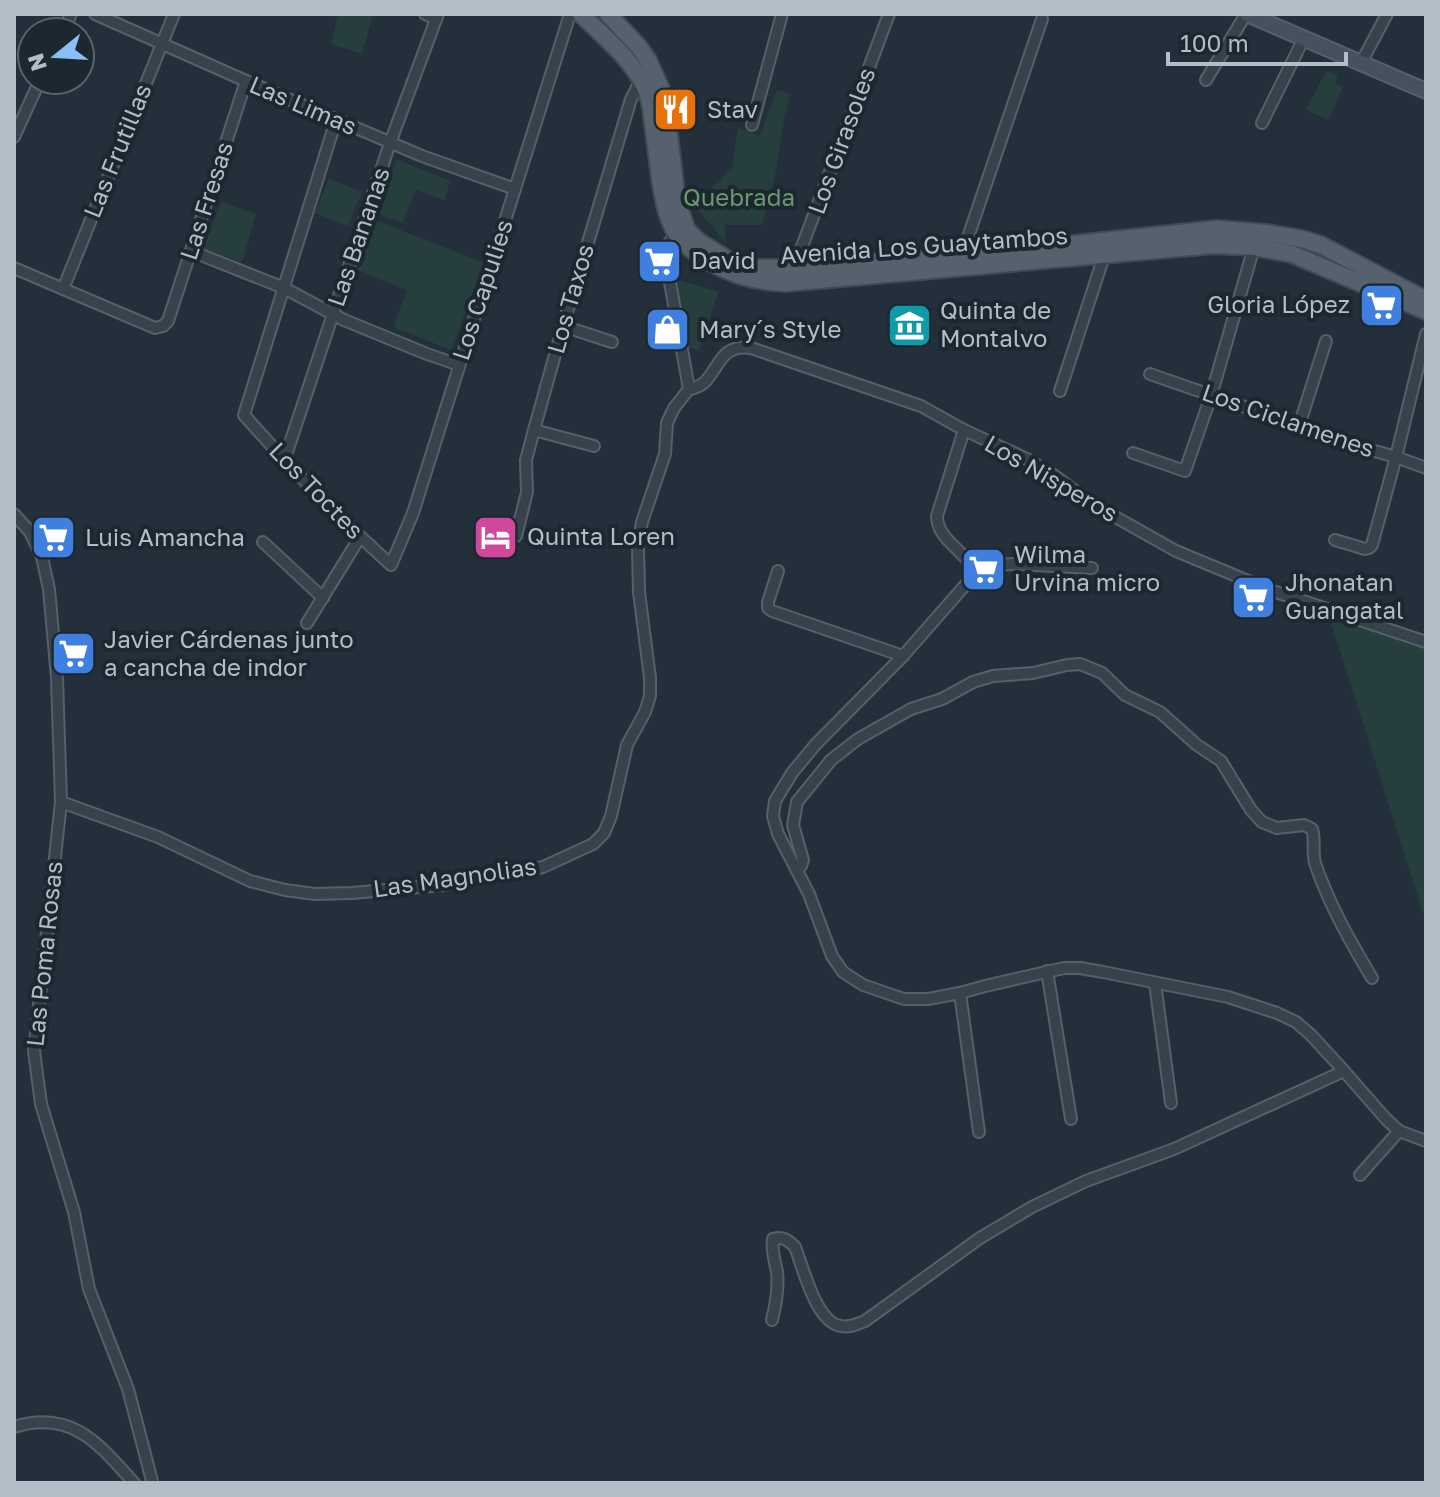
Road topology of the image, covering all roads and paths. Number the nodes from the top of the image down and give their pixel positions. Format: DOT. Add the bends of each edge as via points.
graph roads {
  1 [pos="95,14"];
  2 [pos="174,14"];
  3 [pos="425,14"];
  4 [pos="570,14"];
  5 [pos="581,14"];
  6 [pos="608,14"];
  7 [pos="782,14"];
  8 [pos="889,14"];
  9 [pos="1246,14"];
  10 [pos="1387,14"];
  11 [pos="437,16"];
  12 [pos="1042,19"];
  13 [pos="1304,38"];
  14 [pos="162,43"];
  15 [pos="1361,63"];
  16 [pos="648,79"];
  17 [pos="1206,80"];
  18 [pos="246,81"];
  19 [pos="1426,91"];
  20 [pos="33,96"];
  21 [pos="336,120"];
  22 [pos="1262,123"];
  23 [pos="752,125"];
  24 [pos="14,137"];
  25 [pos="390,143"];
  26 [pos="515,189"];
  27 [pos="682,232"];
  28 [pos="1254,247"];
  29 [pos="191,251"];
  30 [pos="1104,256"];
  31 [pos="953,260"];
  32 [pos="725,265"];
  33 [pos="14,268"];
  34 [pos="794,268"];
  35 [pos="284,288"];
  36 [pos="63,289"];
  37 [pos="1426,300"];
  38 [pos="1426,311"];
  39 [pos="333,315"];
  40 [pos="563,326"];
  41 [pos="1426,334"];
  42 [pos="1326,341"];
  43 [pos="612,342"];
  44 [pos="459,365"];
  45 [pos="1150,374"];
  46 [pos="689,389"];
  47 [pos="1060,391"];
  48 [pos="1211,396"];
  49 [pos="1299,426"];
  50 [pos="534,430"];
  51 [pos="964,430"];
  52 [pos="594,446"];
  53 [pos="1133,453"];
  54 [pos="1396,457"];
  55 [pos="284,461"];
  56 [pos="1426,468"];
  57 [pos="14,514"];
  58 [pos="516,536"];
  59 [pos="360,537"];
  60 [pos="1335,540"];
  61 [pos="263,542"];
  62 [pos="391,565"];
  63 [pos="972,566"];
  64 [pos="1092,568"];
  65 [pos="778,571"];
  66 [pos="323,598"];
  67 [pos="307,623"];
  68 [pos="1426,642"];
  69 [pos="903,656"];
  70 [pos="61,802"];
  71 [pos="796,869"];
  72 [pos="1047,971"];
  73 [pos="1372,978"];
  74 [pos="1155,983"];
  75 [pos="960,993"];
  76 [pos="1344,1071"];
  77 [pos="1171,1103"];
  78 [pos="1071,1119"];
  79 [pos="1399,1131"];
  80 [pos="979,1132"];
  81 [pos="1426,1141"];
  82 [pos="1360,1175"];
  83 [pos="772,1320"];
  84 [pos="14,1427"];
  85 [pos="134,1483"];
  86 [pos="151,1483"];
  1 -- 14 [label="street, Las Limas"];
  2 -- 14 [label="street, Las Frutillas"];
  3 -- 11 [label="street"];
  4 -- 26 [label="street, Los Capulies"];
  5 -- 16 [label="main road"];
  6 -- 16 [label="main road" via="639,47"];
  7 -- 23 [label="street"];
  8 -- 34 [label="street, Los Girasoles"];
  9 -- 13 [label="main road"];
  9 -- 17 [label="street"];
  10 -- 15 [label="street"];
  11 -- 25 [label="street, Las Bananas"];
  12 -- 31 [label="street"];
  13 -- 15 [label="main road"];
  13 -- 22 [label="street"];
  14 -- 18 [label="street, Las Limas"];
  14 -- 36 [label="street, Las Frutillas"];
  15 -- 19 [label="main road"];
  16 -- 27 [label="main road" via="665,205 672,226"];
  16 -- 40 [label="street, Los Taxos" via="631,99"];
  18 -- 21 [label="street, Las Limas"];
  18 -- 29 [label="street, Las Fresas"];
  20 -- 24 [label="street"];
  21 -- 25 [label="street, Las Limas"];
  21 -- 35 [label="street"];
  25 -- 26 [label="street, Las Limas"];
  25 -- 39 [label="street, Las Bananas"];
  26 -- 44 [label="street, Los Capulies"];
  27 -- 32 [label="main road, Avenida Los Guaytambos"];
  27 -- 46 [label="street" via="665,254"];
  28 -- 30 [label="main road, Avenida Los Guaytambos" via="1214,245"];
  28 -- 38 [label="main road, Avenida Los Guaytambos" via="1292,254"];
  28 -- 48 [label="street"];
  29 -- 35 [label="street"];
  29 -- 36 [label="street, Las Fresas" via="163,326 155,328"];
  30 -- 31 [label="main road, Avenida Los Guaytambos"];
  30 -- 47 [label="street"];
  31 -- 32 [label="main road, Avenida Los Guaytambos" via="785,283 758,281"];
  31 -- 34 [label="main road, Avenida Los Guaytambos"];
  31 -- 37 [label="main road, Avenida Los Guaytambos" via="1217,229 1266,233 1321,245"];
  32 -- 34 [label="main road, Avenida Los Guaytambos"];
  33 -- 36 [label="street"];
  35 -- 39 [label="street"];
  35 -- 55 [label="street, Los Toctes" via="244,415"];
  39 -- 44 [label="street"];
  39 -- 55 [label="street, Las Bananas"];
  40 -- 43 [label="street"];
  40 -- 50 [label="street, Los Taxos"];
  41 -- 54 [label="street"];
  42 -- 49 [label="street"];
  44 -- 62 [label="street, Los Capulies" via="413,513"];
  45 -- 48 [label="street, Los Ciclamenes"];
  46 -- 51 [label="street, Los Nisperos" via="702,386 724,354 743,347 921,406"];
  46 -- 70 [label="street, Las Magnolias" via="667,423 665,454 638,548 650,696 627,745 611,816 593,844 543,867 443,885 315,894 250,881 158,837"];
  48 -- 49 [label="street, Los Ciclamenes"];
  48 -- 53 [label="street" via="1185,471"];
  49 -- 54 [label="street, Los Ciclamenes"];
  50 -- 52 [label="street"];
  50 -- 58 [label="street, Los Taxos"];
  51 -- 63 [label="street" via="937,526"];
  51 -- 68 [label="street, Los Nisperos" via="1027,459 1176,551 1270,590"];
  54 -- 56 [label="street, Los Ciclamenes"];
  54 -- 60 [label="street" via="1372,545 1365,549"];
  55 -- 59 [label="street, Los Toctes"];
  57 -- 70 [label="street, Las Poma Rosas" via="42,557 49,589"];
  59 -- 62 [label="street, Los Toctes"];
  59 -- 66 [label="street"];
  61 -- 66 [label="street"];
  63 -- 64 [label="street"];
  63 -- 69 [label="street" via="967,583"];
  65 -- 69 [label="street" via="768,602 772,611"];
  66 -- 67 [label="street"];
  69 -- 71 [label="street" via="816,744 775,801 778,834"];
  70 -- 86 [label="street, Las Poma Rosas" via="34,1051 41,1104 74,1212 89,1289 128,1389"];
  71 -- 73 [label="street" via="803,860 793,825 797,802 821,770 858,739 973,682 1080,664 1160,712 1221,761 1262,822 1312,829 1315,863 1335,913"];
  71 -- 75 [label="street" via="843,972 904,999"];
  72 -- 74 [label="street" via="1080,968"];
  72 -- 75 [label="street"];
  72 -- 78 [label="street"];
  74 -- 76 [label="street" via="1277,1013 1296,1022"];
  74 -- 77 [label="street"];
  75 -- 80 [label="street"];
  76 -- 79 [label="street"];
  76 -- 83 [label="street" via="1032,1207 853,1326 831,1323 821,1312 795,1247 787,1239 773,1239 777,1291"];
  79 -- 81 [label="street"];
  79 -- 82 [label="street"];
  84 -- 85 [label="street" via="59,1423 84,1434"];
}
